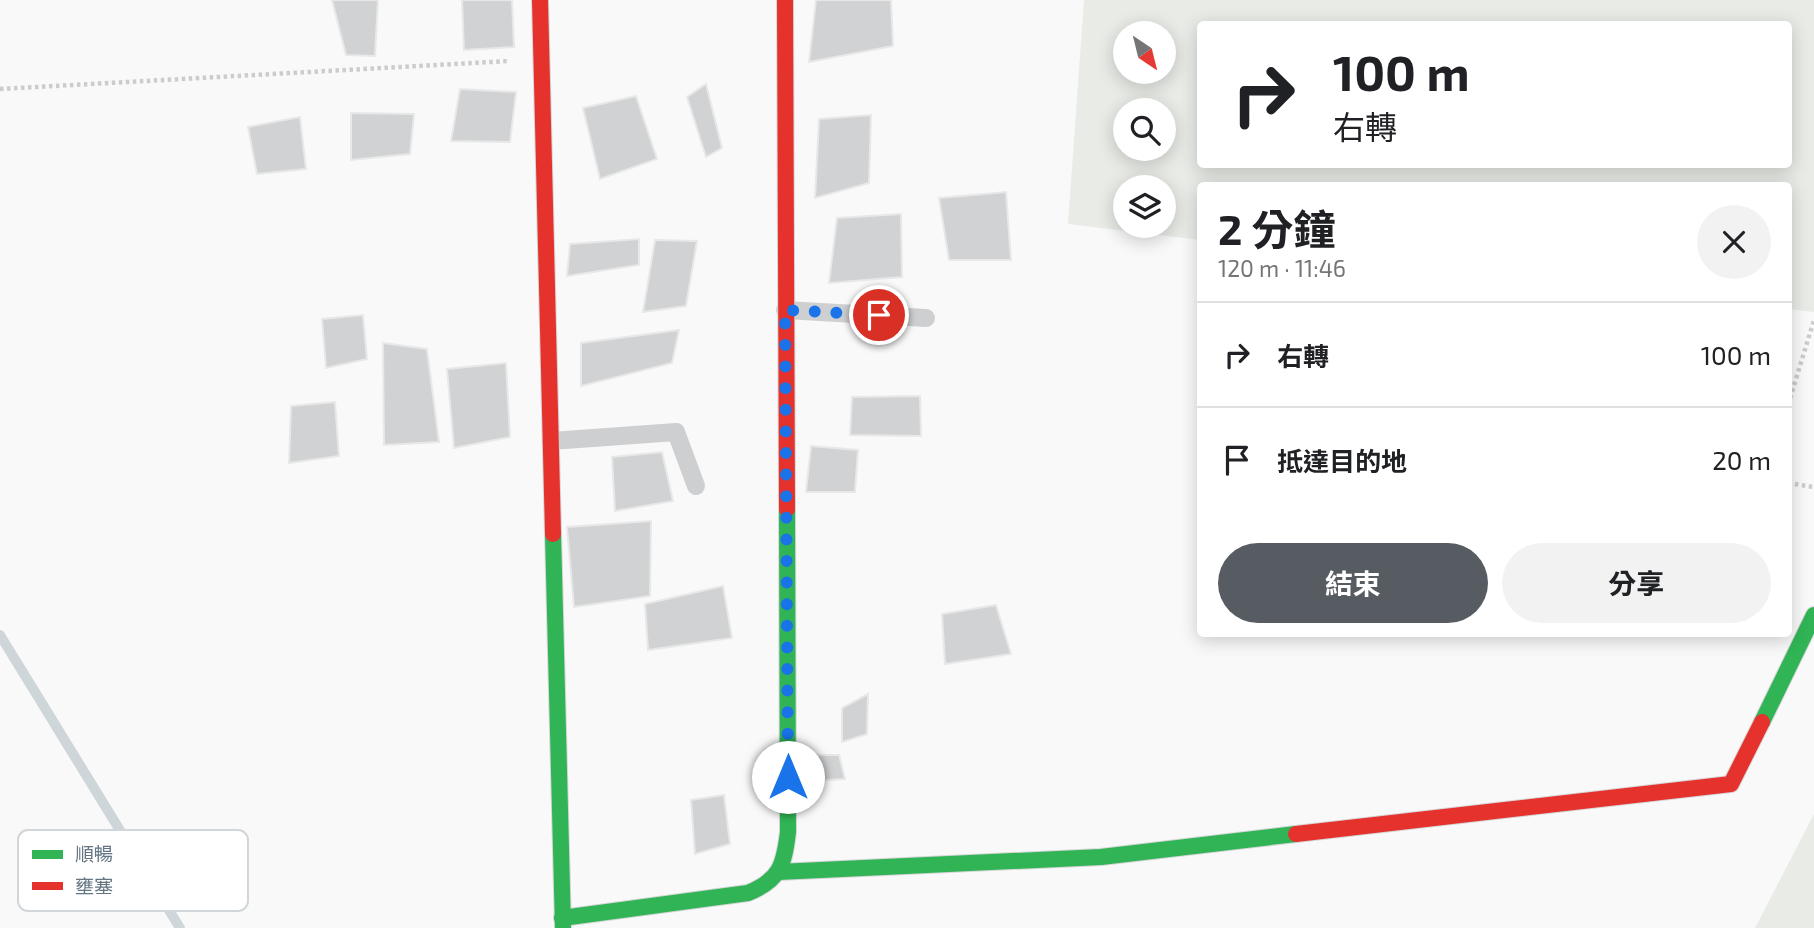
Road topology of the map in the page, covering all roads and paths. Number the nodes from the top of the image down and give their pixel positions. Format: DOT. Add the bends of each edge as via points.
graph roads {
  1 [pos="540,0"];
  2 [pos="785,0"];
  3 [pos="541,60"];
  4 [pos="0,89"];
  5 [pos="785,310"];
  6 [pos="926,318"];
  7 [pos="1814,320"];
  8 [pos="1792,392"];
  9 [pos="551,441"];
  10 [pos="1792,484"];
  11 [pos="696,486"];
  12 [pos="1814,487"];
  13 [pos="1814,615"];
  14 [pos="778,872"];
  15 [pos="563,923"];
  1 -- 3 [label="street"];
  2 -- 5 [label="street"];
  3 -- 4 [label="path"];
  3 -- 9 [label="street"];
  5 -- 6 [label="lane"];
  5 -- 14 [label="street" via="788,832"];
  7 -- 8 [label="path"];
  9 -- 11 [label="lane" via="676,432"];
  9 -- 15 [label="street"];
  10 -- 12 [label="path"];
  13 -- 14 [label="street" via="1731,784 1101,857"];
  14 -- 15 [label="street" via="768,886 748,893"];
}
